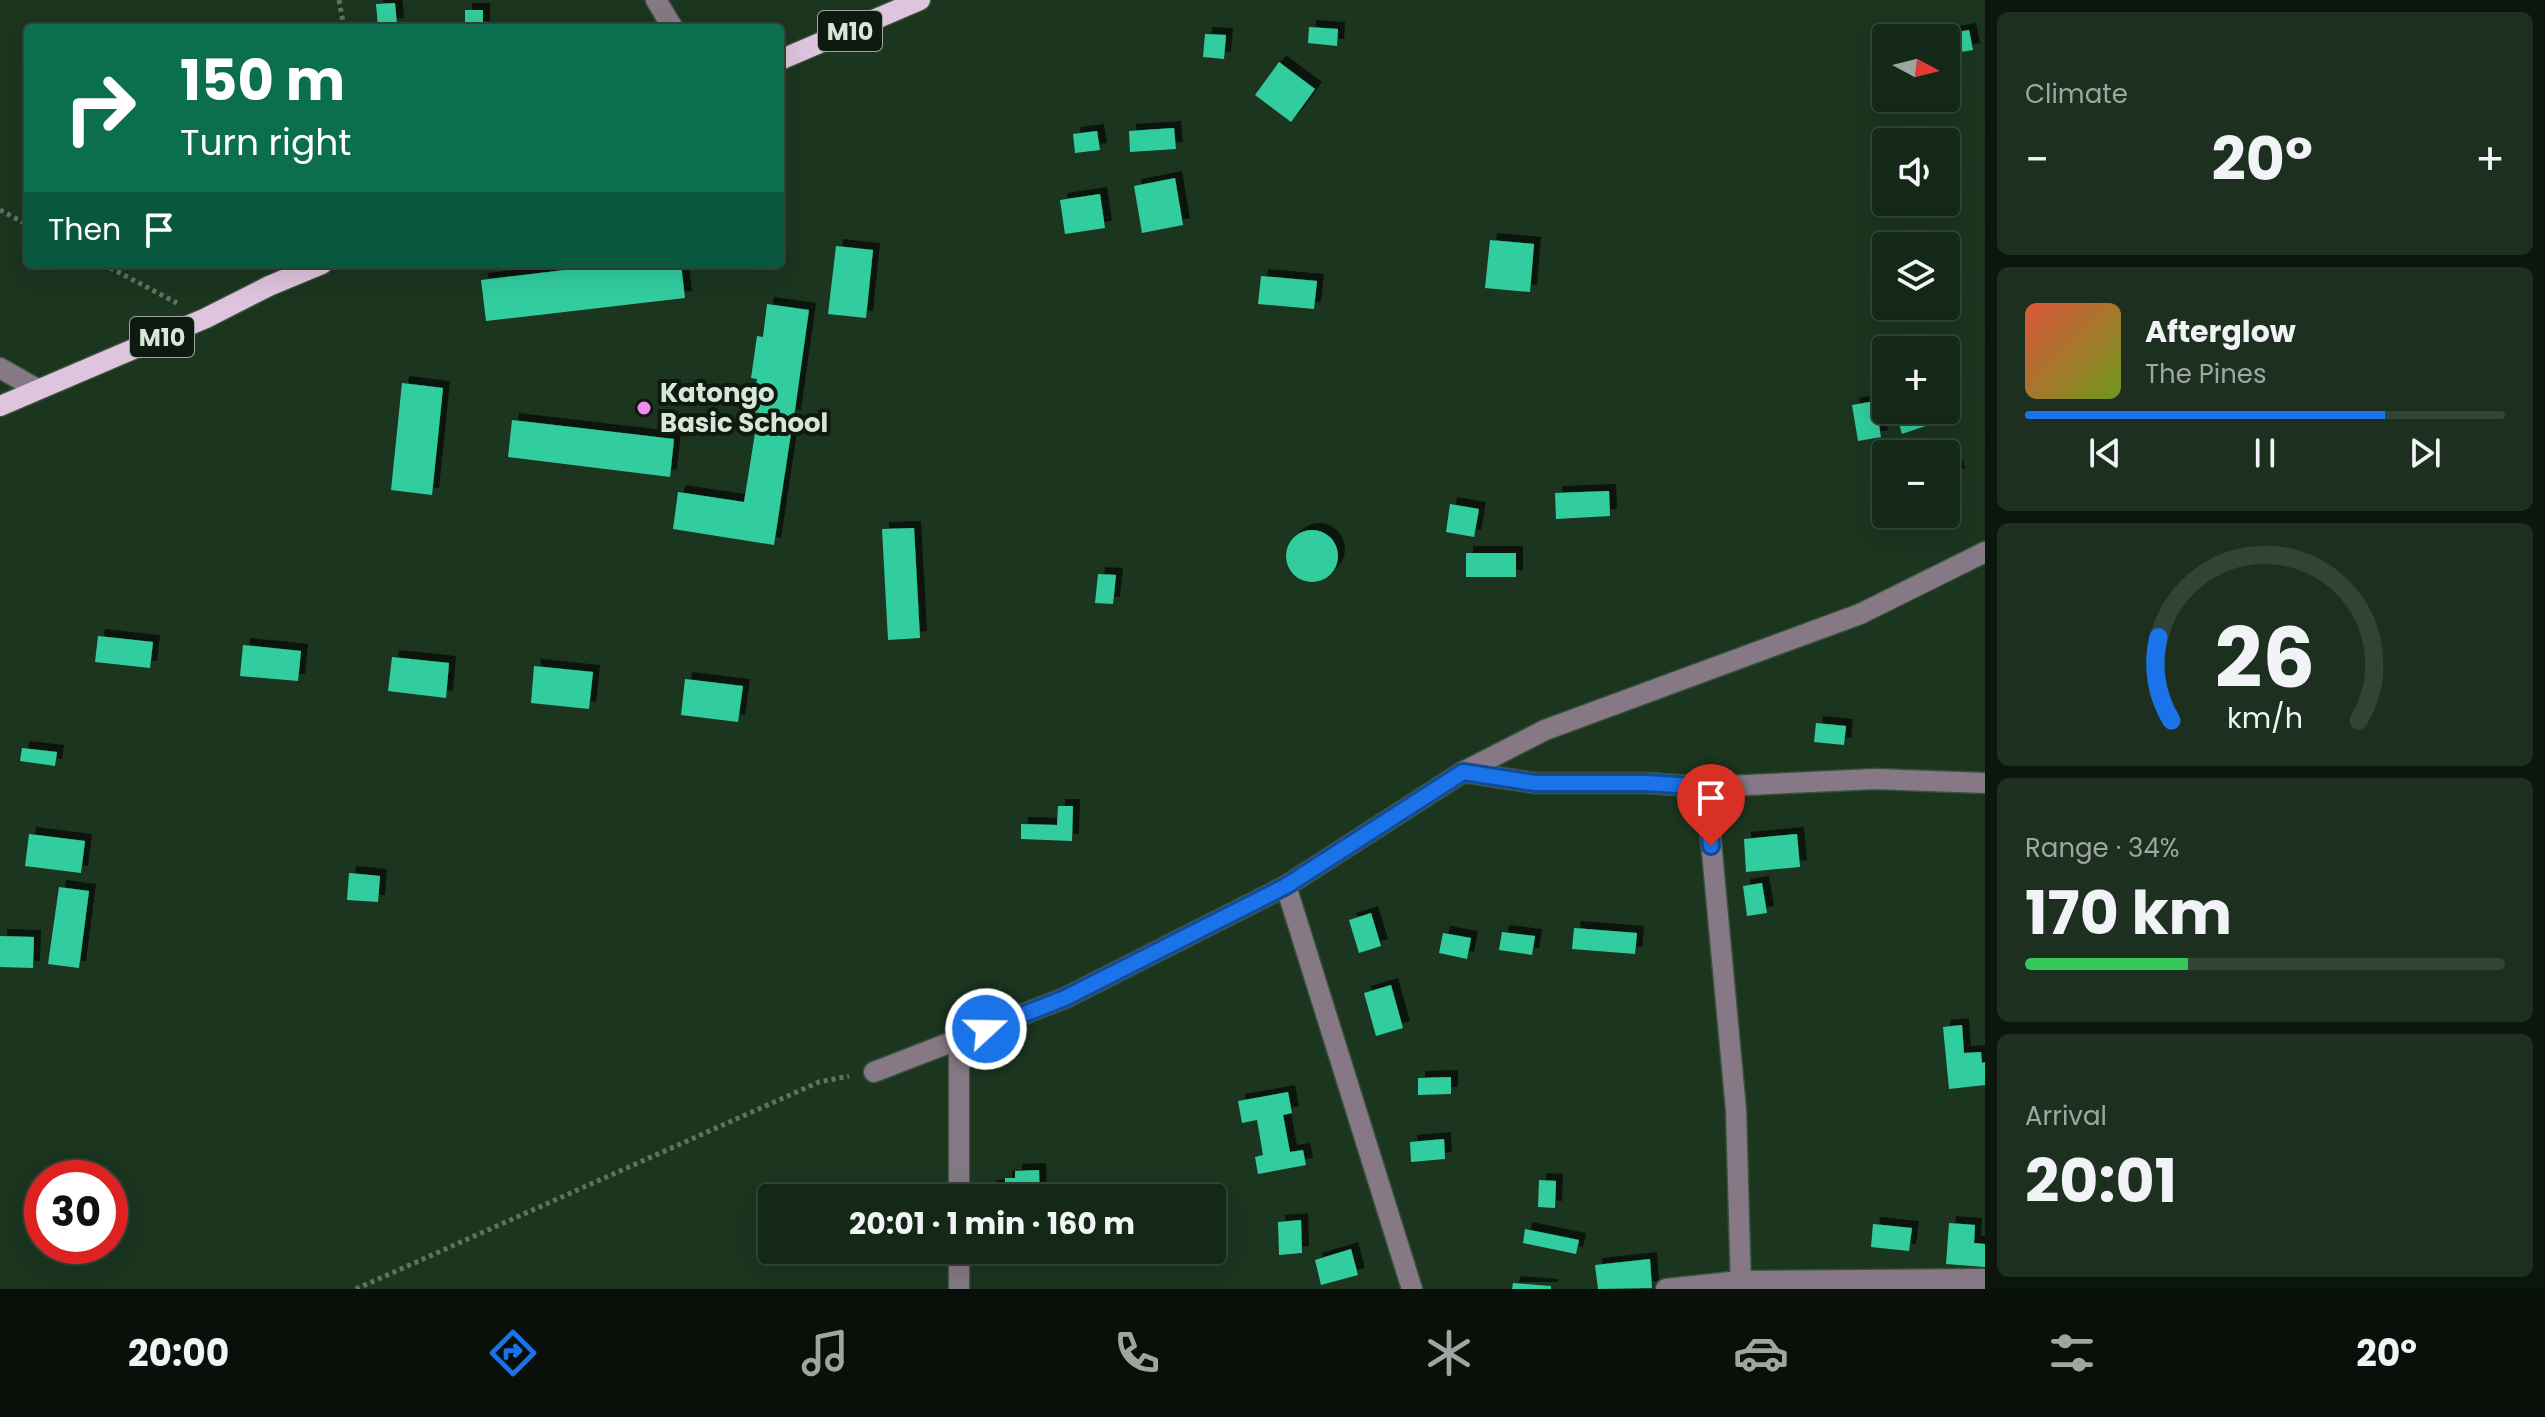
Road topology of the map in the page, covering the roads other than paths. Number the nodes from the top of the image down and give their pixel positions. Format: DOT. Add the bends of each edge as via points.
graph roads {
  1 [pos="656,0"];
  2 [pos="920,0"];
  3 [pos="671,24"];
  4 [pos="784,58"];
  5 [pos="312,268"];
  6 [pos="0,368"];
  7 [pos="37,389"];
  8 [pos="0,406"];
  9 [pos="1985,552"];
  10 [pos="1463,772"];
  11 [pos="1985,783"];
  12 [pos="1706,787"];
  13 [pos="1286,886"];
  14 [pos="959,1039"];
  15 [pos="874,1072"];
  16 [pos="959,1184"];
  17 [pos="959,1264"];
  18 [pos="1985,1279"];
  19 [pos="1741,1285"];
  20 [pos="959,1289"];
  21 [pos="1412,1289"];
  22 [pos="1666,1289"];
  1 -- 3 [label="street"];
  2 -- 4 [label="main road, M10"];
  5 -- 7 [label="main road, M10"];
  6 -- 7 [label="street"];
  7 -- 8 [label="main road, M10"];
  9 -- 10 [label="street" via="1860,614 1545,730"];
  10 -- 12 [label="street" via="1535,783"];
  10 -- 13 [label="street"];
  11 -- 12 [label="street" via="1875,779"];
  12 -- 19 [label="street" via="1736,1110"];
  13 -- 14 [label="street" via="1065,998"];
  13 -- 21 [label="street"];
  14 -- 15 [label="street"];
  14 -- 16 [label="street"];
  17 -- 20 [label="street"];
  18 -- 19 [label="street"];
  19 -- 22 [label="street"];
}
